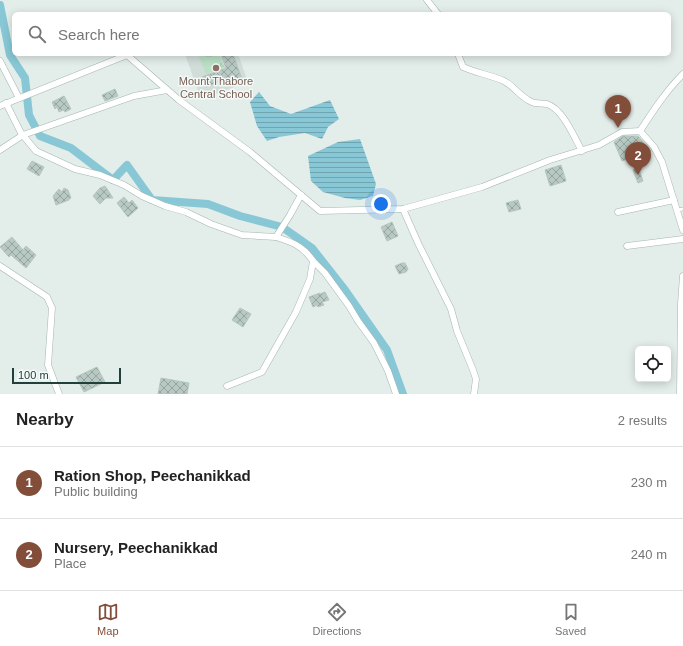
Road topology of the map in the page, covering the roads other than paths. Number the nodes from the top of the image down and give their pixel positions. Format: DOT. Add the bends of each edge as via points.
graph roads {
  1 [pos="426,0"];
  2 [pos="436,12"];
  3 [pos="125,56"];
  4 [pos="128,56"];
  5 [pos="459,56"];
  6 [pos="0,61"];
  7 [pos="683,74"];
  8 [pos="167,90"];
  9 [pos="20,98"];
  10 [pos="6,103"];
  11 [pos="0,106"];
  12 [pos="640,131"];
  13 [pos="22,135"];
  14 [pos="0,150"];
  15 [pos="582,151"];
  16 [pos="301,195"];
  17 [pos="674,200"];
  18 [pos="403,210"];
  19 [pos="680,210"];
  20 [pos="618,212"];
  21 [pos="683,230"];
  22 [pos="276,237"];
  23 [pos="683,239"];
  24 [pos="627,246"];
  25 [pos="313,261"];
  26 [pos="0,266"];
  27 [pos="683,276"];
  28 [pos="682,342"];
  29 [pos="227,386"];
  30 [pos="59,394"];
  31 [pos="396,394"];
  32 [pos="474,394"];
  33 [pos="680,394"];
  1 -- 2 [label="street"];
  3 -- 9 [label="street"];
  4 -- 8 [label="street"];
  5 -- 15 [label="street" via="463,67 506,82 532,102 547,104 556,110"];
  6 -- 9 [label="street"];
  7 -- 12 [label="street" via="655,107"];
  8 -- 13 [label="street" via="134,96"];
  8 -- 16 [label="street" via="250,152"];
  9 -- 10 [label="street"];
  10 -- 11 [label="street"];
  10 -- 13 [label="street"];
  12 -- 15 [label="street" via="622,132"];
  12 -- 17 [label="street" via="654,147 662,162"];
  13 -- 14 [label="street"];
  13 -- 22 [label="street" via="36,151 124,185 165,206 242,235"];
  15 -- 18 [label="street" via="550,160 482,187"];
  16 -- 18 [label="street" via="320,211"];
  16 -- 22 [label="street"];
  17 -- 19 [label="street"];
  17 -- 20 [label="street"];
  18 -- 32 [label="street" via="451,309 457,331 474,370"];
  19 -- 21 [label="street"];
  22 -- 25 [label="street" via="299,246"];
  23 -- 24 [label="street"];
  25 -- 29 [label="street" via="310,279 296,312 262,372"];
  25 -- 31 [label="street" via="349,306 374,343"];
  26 -- 30 [label="street" via="47,297 52,308 48,365"];
  27 -- 28 [label="street"];
  28 -- 33 [label="street"];
}
